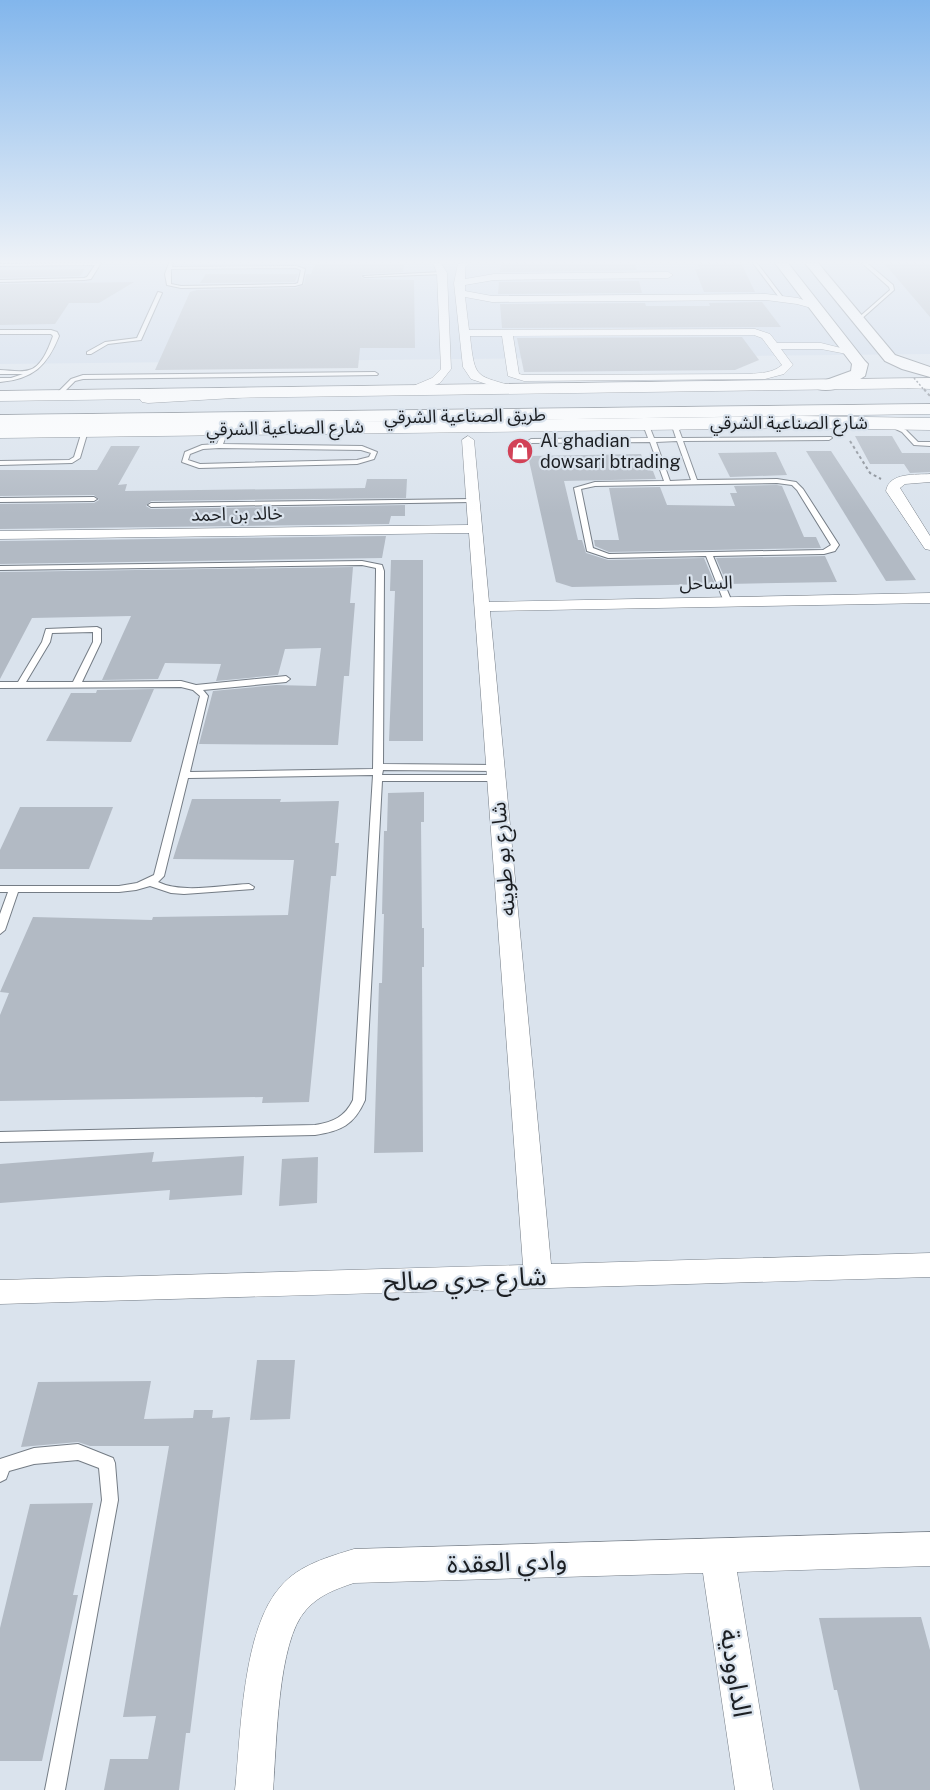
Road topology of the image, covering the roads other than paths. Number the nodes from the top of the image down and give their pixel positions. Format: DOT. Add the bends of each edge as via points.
graph roads {
  1 [pos="773,346"];
  2 [pos="848,346"];
  3 [pos="51,347"];
  4 [pos="101,347"];
  5 [pos="445,347"];
  6 [pos="466,347"];
  7 [pos="509,347"];
  8 [pos="881,347"];
  9 [pos="89,354"];
  10 [pos="0,372"];
  11 [pos="33,372"];
  12 [pos="930,372"];
  13 [pos="375,374"];
  14 [pos="0,380"];
  15 [pos="922,383"];
  16 [pos="824,386"];
  17 [pos="514,390"];
  18 [pos="410,391"];
  19 [pos="930,391"];
  20 [pos="245,393"];
  21 [pos="58,395"];
  22 [pos="0,396"];
  23 [pos="930,397"];
  24 [pos="729,400"];
  25 [pos="0,403"];
  26 [pos="0,409"];
  27 [pos="930,410"];
  28 [pos="930,414"];
  29 [pos="0,422"];
  30 [pos="885,423"];
  31 [pos="637,424"];
  32 [pos="833,424"];
  33 [pos="930,424"];
  34 [pos="498,426"];
  35 [pos="439,427"];
  36 [pos="85,431"];
  37 [pos="0,432"];
  38 [pos="684,432"];
  39 [pos="222,438"];
  40 [pos="468,440"];
  41 [pos="531,441"];
  42 [pos="652,441"];
  43 [pos="930,444"];
  44 [pos="0,463"];
  45 [pos="930,478"];
  46 [pos="668,483"];
  47 [pos="695,483"];
  48 [pos="94,499"];
  49 [pos="0,500"];
  50 [pos="472,500"];
  51 [pos="151,505"];
  52 [pos="474,529"];
  53 [pos="0,535"];
  54 [pos="930,546"];
  55 [pos="709,554"];
  56 [pos="0,568"];
  57 [pos="930,598"];
  58 [pos="728,602"];
  59 [pos="482,608"];
  60 [pos="286,679"];
  61 [pos="21,684"];
  62 [pos="0,685"];
  63 [pos="76,685"];
  64 [pos="196,688"];
  65 [pos="378,772"];
  66 [pos="495,773"];
  67 [pos="185,775"];
  68 [pos="151,882"];
  69 [pos="249,887"];
  70 [pos="0,889"];
  71 [pos="14,889"];
  72 [pos="0,930"];
  73 [pos="0,1137"];
  74 [pos="930,1265"];
  75 [pos="538,1277"];
  76 [pos="0,1292"];
  77 [pos="0,1474"];
  78 [pos="930,1549"];
  79 [pos="717,1555"];
  80 [pos="55,1790"];
  81 [pos="254,1790"];
  82 [pos="754,1790"];
  1 -- 7 [label="street" via="788,365 785,370 766,376 524,378 514,375"];
  2 -- 16 [label="street" via="860,364 859,373"];
  3 -- 11 [label="lane"];
  4 -- 9 [label="lane"];
  5 -- 18 [label="street" via="443,377"];
  6 -- 17 [label="street" via="471,373 485,382"];
  8 -- 12 [label="street" via="890,358"];
  10 -- 11 [label="lane"];
  11 -- 14 [label="lane" via="19,379"];
  13 -- 21 [label="lane" via="83,377 73,380"];
  15 -- 16 [label="main road, شارع الصناعية الشرقي"];
  16 -- 17 [label="main road, شارع الصناعية الشرقي"];
  17 -- 18 [label="main road, شارع الصناعية الشرقي"];
  18 -- 20 [label="main road, شارع الصناعية الشرقي"];
  19 -- 24 [label="main road"];
  20 -- 21 [label="main road, شارع الصناعية الشرقي"];
  20 -- 25 [label="main road"];
  21 -- 22 [label="main road, شارع الصناعية الشرقي"];
  23 -- 24 [label="main road, طريق الصناعية الشرقي"];
  24 -- 26 [label="main road, طريق الصناعية الشرقي"];
  27 -- 32 [label="main road, طريق الصناعية الشرقي"];
  28 -- 32 [label="main road"];
  29 -- 32 [label="main road, طريق الصناعية الشرقي"];
  30 -- 32 [label="main road, شارع الصناعية الشرقي"];
  30 -- 33 [label="main road, شارع الصناعية الشرقي"];
  30 -- 43 [label="lane" via="904,431 916,444"];
  31 -- 34 [label="main road, شارع الصناعية الشرقي"];
  31 -- 38 [label="main road, شارع الصناعية الشرقي"];
  31 -- 42 [label="lane" via="648,429"];
  32 -- 38 [label="main road, شارع الصناعية الشرقي"];
  34 -- 35 [label="main road, شارع الصناعية الشرقي"];
  34 -- 40 [label="street"];
  35 -- 39 [label="main road, شارع الصناعية الشرقي"];
  35 -- 40 [label="street"];
  36 -- 37 [label="main road, شارع الصناعية الشرقي"];
  36 -- 39 [label="main road, شارع الصناعية الشرقي"];
  36 -- 44 [label="lane" via="77,458 70,462"];
  38 -- 42 [label="lane"];
  38 -- 47 [label="lane"];
  39 -- 39 [label="lane" via="187,453 184,461 199,466 357,462 372,458 374,452"];
  40 -- 50 [label="street, شارع بو طوينه"];
  41 -- 42 [label="lane"];
  42 -- 46 [label="lane"];
  45 -- 54 [label="street" via="902,480 893,491"];
  46 -- 47 [label="lane"];
  46 -- 55 [label="lane" via="595,484 577,488 590,549 608,556"];
  47 -- 55 [label="lane" via="794,483 835,545 824,552"];
  48 -- 49 [label="lane"];
  50 -- 51 [label="lane"];
  50 -- 52 [label="street, شارع بو طوينه"];
  52 -- 53 [label="street, خالد بن احمد"];
  52 -- 59 [label="street, شارع بو طوينه"];
  55 -- 58 [label="lane"];
  56 -- 65 [label="lane" via="362,563 379,567"];
  57 -- 58 [label="street, الساحل"];
  58 -- 59 [label="street, الساحل"];
  59 -- 66 [label="street, شارع بو طوينه"];
  60 -- 64 [label="lane"];
  61 -- 62 [label="lane"];
  61 -- 63 [label="lane"];
  61 -- 63 [label="lane" via="49,631 97,629 97,642"];
  63 -- 64 [label="lane" via="180,684"];
  64 -- 67 [label="lane" via="203,701"];
  65 -- 66 [label="lane"];
  65 -- 67 [label="lane"];
  65 -- 73 [label="lane" via="359,1100 350,1117 315,1130"];
  66 -- 75 [label="street, شارع بو طوينه"];
  67 -- 68 [label="lane" via="163,866"];
  68 -- 69 [label="lane" via="177,890"];
  68 -- 71 [label="lane" via="119,890"];
  70 -- 71 [label="lane"];
  71 -- 72 [label="lane"];
  74 -- 75 [label="street, شارع جري صالح"];
  75 -- 76 [label="street, شارع جري صالح"];
  77 -- 80 [label="lane" via="4,1465 34,1456 78,1452 107,1463 110,1500"];
  78 -- 79 [label="street, وادي العقدة"];
  79 -- 81 [label="street, وادي العقدة" via="354,1566 328,1572 306,1585 287,1605 273,1629"];
  79 -- 82 [label="street, الداوودية"];
}
